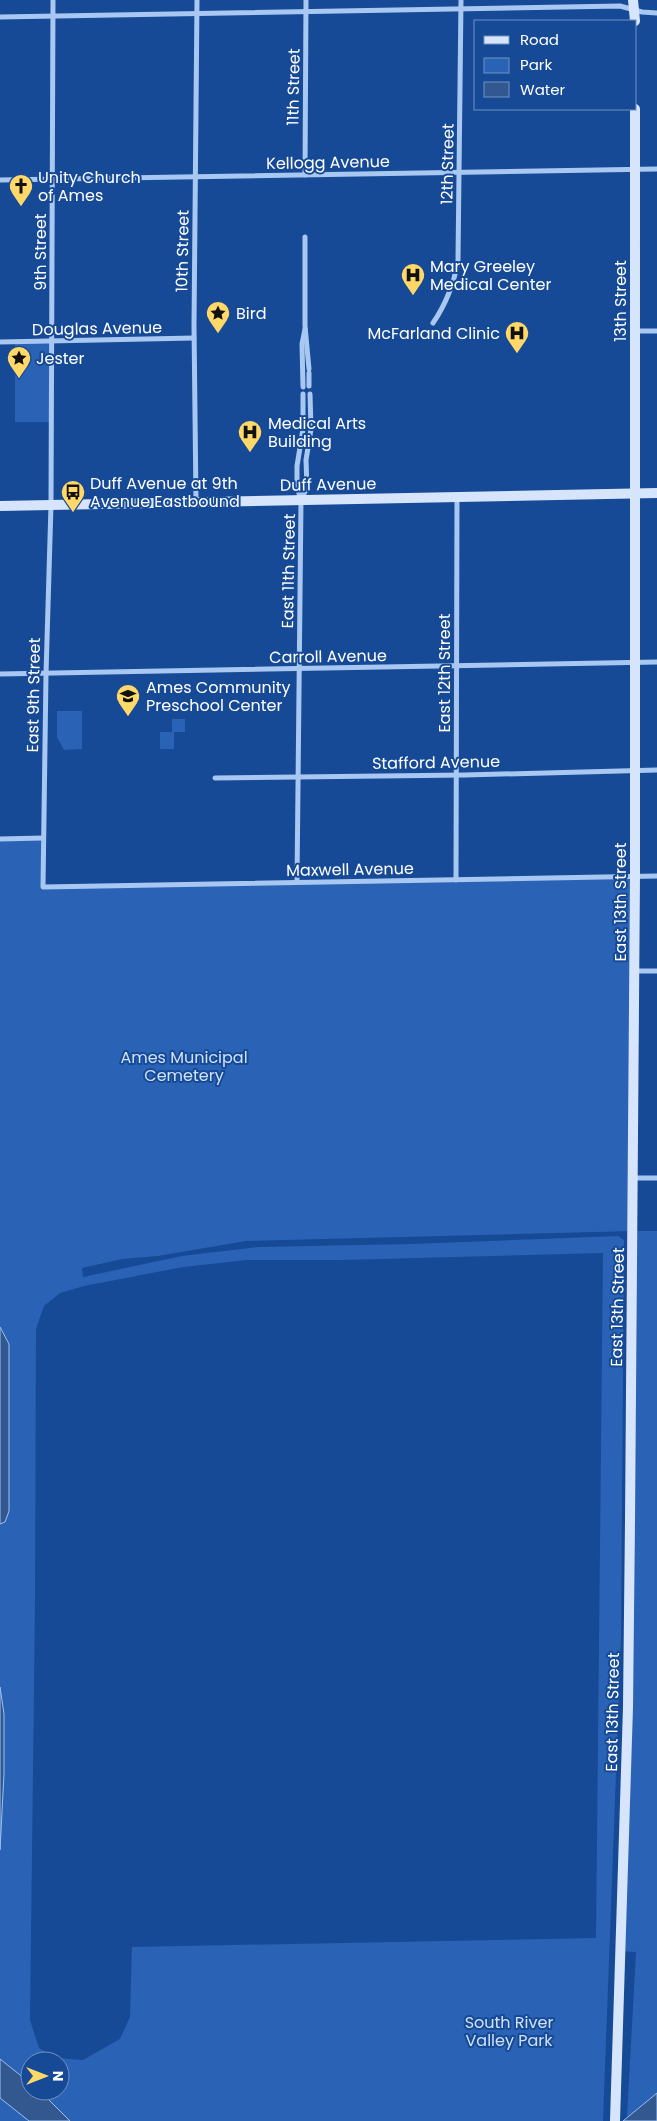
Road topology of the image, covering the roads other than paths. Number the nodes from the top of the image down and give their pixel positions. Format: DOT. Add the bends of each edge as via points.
graph roads {
  1 [pos="53,0"];
  2 [pos="197,0"];
  3 [pos="306,0"];
  4 [pos="461,0"];
  5 [pos="634,5"];
  6 [pos="461,10"];
  7 [pos="306,12"];
  8 [pos="657,13"];
  9 [pos="197,14"];
  10 [pos="53,16"];
  11 [pos="0,17"];
  12 [pos="635,20"];
  13 [pos="635,110"];
  14 [pos="657,169"];
  15 [pos="635,170"];
  16 [pos="460,173"];
  17 [pos="305,175"];
  18 [pos="195,177"];
  19 [pos="52,179"];
  20 [pos="0,180"];
  21 [pos="305,236"];
  22 [pos="433,323"];
  23 [pos="305,326"];
  24 [pos="634,331"];
  25 [pos="657,331"];
  26 [pos="194,338"];
  27 [pos="52,341"];
  28 [pos="0,342"];
  29 [pos="310,386"];
  30 [pos="303,387"];
  31 [pos="303,394"];
  32 [pos="310,394"];
  33 [pos="657,493"];
  34 [pos="636,494"];
  35 [pos="457,497"];
  36 [pos="301,500"];
  37 [pos="196,502"];
  38 [pos="52,505"];
  39 [pos="0,506"];
  40 [pos="635,662"];
  41 [pos="657,662"];
  42 [pos="457,666"];
  43 [pos="299,669"];
  44 [pos="0,674"];
  45 [pos="46,674"];
  46 [pos="635,770"];
  47 [pos="657,770"];
  48 [pos="456,775"];
  49 [pos="298,777"];
  50 [pos="215,778"];
  51 [pos="43,838"];
  52 [pos="0,839"];
  53 [pos="635,876"];
  54 [pos="657,876"];
  55 [pos="456,880"];
  56 [pos="297,882"];
  57 [pos="43,887"];
  58 [pos="634,971"];
  59 [pos="657,971"];
  60 [pos="633,1178"];
  61 [pos="657,1178"];
  62 [pos="615,2121"];
  1 -- 10 [label="street, 9th Street"];
  2 -- 9 [label="street, 10th Street"];
  3 -- 7 [label="street, 11th Street"];
  4 -- 6 [label="street, 12th Street"];
  5 -- 6 [label="street"];
  5 -- 8 [label="street" via="645,13"];
  5 -- 12 [label="main road"];
  6 -- 7 [label="street"];
  6 -- 16 [label="street, 12th Street"];
  7 -- 9 [label="street"];
  7 -- 17 [label="street, 11th Street"];
  9 -- 10 [label="street"];
  9 -- 18 [label="street, 10th Street"];
  10 -- 11 [label="street"];
  10 -- 19 [label="street, 9th Street"];
  13 -- 15 [label="main road, 13th Street"];
  14 -- 15 [label="street, Kellogg Avenue"];
  15 -- 16 [label="street, Kellogg Avenue"];
  15 -- 24 [label="main road, 13th Street"];
  16 -- 17 [label="street, Kellogg Avenue"];
  16 -- 22 [label="street, 12th Street" via="458,261 450,292"];
  17 -- 18 [label="street, Kellogg Avenue"];
  18 -- 19 [label="street, Kellogg Avenue"];
  18 -- 26 [label="street, 10th Street"];
  19 -- 20 [label="street, Kellogg Avenue"];
  19 -- 27 [label="street, 9th Street"];
  21 -- 23 [label="street"];
  23 -- 29 [label="street"];
  23 -- 30 [label="street"];
  24 -- 25 [label="street"];
  24 -- 34 [label="main road, 13th Street"];
  26 -- 27 [label="street, Douglas Avenue"];
  26 -- 37 [label="street, 10th Street"];
  27 -- 28 [label="street, Douglas Avenue"];
  27 -- 38 [label="street, 9th Street"];
  31 -- 36 [label="street" via="303,429 296,466 296,487"];
  32 -- 36 [label="street" via="307,488"];
  33 -- 34 [label="main road, Duff Avenue"];
  34 -- 35 [label="main road, Duff Avenue"];
  34 -- 40 [label="main road, East 13th Street"];
  35 -- 36 [label="main road, Duff Avenue"];
  35 -- 42 [label="street, East 12th Street"];
  36 -- 37 [label="main road, Duff Avenue"];
  36 -- 43 [label="street, East 11th Street"];
  37 -- 38 [label="main road, Duff Avenue"];
  38 -- 39 [label="main road, Duff Avenue"];
  38 -- 45 [label="street, East 9th Street"];
  40 -- 41 [label="street, Carroll Avenue"];
  40 -- 42 [label="street, Carroll Avenue"];
  40 -- 46 [label="main road, East 13th Street"];
  42 -- 43 [label="street, Carroll Avenue"];
  42 -- 48 [label="street, East 12th Street"];
  43 -- 45 [label="street, Carroll Avenue"];
  43 -- 49 [label="street, East 11th Street"];
  44 -- 45 [label="street, Carroll Avenue"];
  45 -- 51 [label="street, East 9th Street"];
  46 -- 47 [label="street, Stafford Avenue"];
  46 -- 48 [label="street, Stafford Avenue"];
  46 -- 53 [label="main road, East 13th Street"];
  48 -- 49 [label="street, Stafford Avenue"];
  48 -- 55 [label="street, East 12th Street"];
  49 -- 50 [label="street, Stafford Avenue"];
  49 -- 56 [label="street, East 11th Street"];
  51 -- 52 [label="street"];
  51 -- 57 [label="street, East 9th Street"];
  53 -- 54 [label="street, Maxwell Avenue"];
  53 -- 55 [label="street, Maxwell Avenue"];
  53 -- 58 [label="main road, East 13th Street"];
  55 -- 56 [label="street, Maxwell Avenue"];
  56 -- 57 [label="street, Maxwell Avenue"];
  58 -- 59 [label="street"];
  58 -- 60 [label="main road, East 13th Street"];
  60 -- 61 [label="street"];
  60 -- 62 [label="main road, East 13th Street" via="628,1707"];
}
